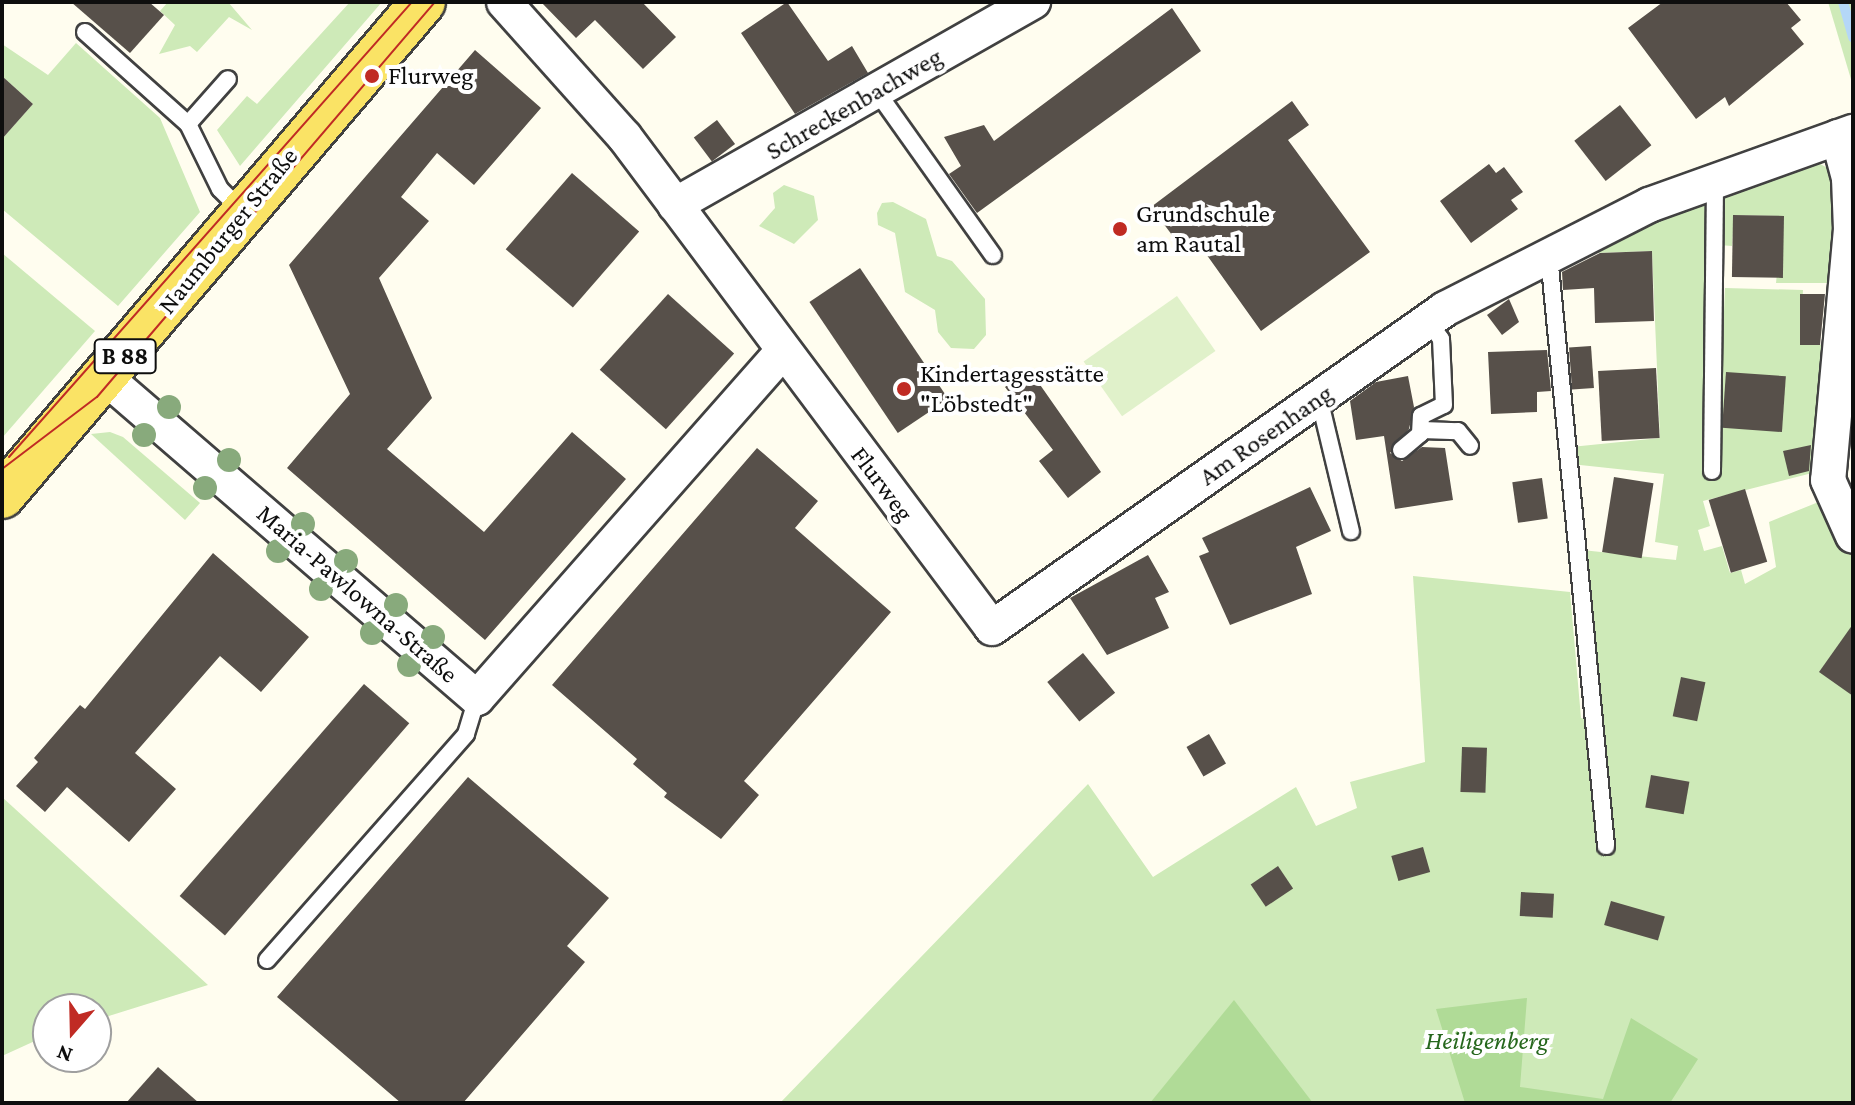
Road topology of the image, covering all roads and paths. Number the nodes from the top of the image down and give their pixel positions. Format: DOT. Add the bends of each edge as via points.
graph roads {
  1 [pos="423,2"];
  2 [pos="504,2"];
  3 [pos="1033,2"];
  4 [pos="85,32"];
  5 [pos="228,79"];
  6 [pos="877,92"];
  7 [pos="188,124"];
  8 [pos="1845,134"];
  9 [pos="1715,178"];
  10 [pos="675,205"];
  11 [pos="241,210"];
  12 [pos="993,255"];
  13 [pos="1549,256"];
  14 [pos="1428,321"];
  15 [pos="781,353"];
  16 [pos="106,378"];
  17 [pos="1319,398"];
  18 [pos="1422,430"];
  19 [pos="1470,446"];
  20 [pos="1401,450"];
  21 [pos="1712,471"];
  22 [pos="2,496"];
  23 [pos="1351,531"];
  24 [pos="1853,536"];
  25 [pos="992,628"];
  26 [pos="477,698"];
  27 [pos="1606,846"];
  28 [pos="267,960"];
  1 -- 11 [label="main road, Naumburger Straße / B 88"];
  2 -- 10 [label="street, Flurweg" via="540,35"];
  3 -- 6 [label="street, Schreckenbachweg"];
  4 -- 7 [label="lane"];
  5 -- 7 [label="lane"];
  6 -- 10 [label="street, Schreckenbachweg"];
  6 -- 12 [label="lane"];
  7 -- 11 [label="lane" via="220,189"];
  8 -- 9 [label="street, Am Rosenhang"];
  8 -- 24 [label="street" via="1851,229 1828,480"];
  9 -- 13 [label="street, Am Rosenhang"];
  9 -- 21 [label="lane"];
  10 -- 15 [label="street, Flurweg"];
  11 -- 16 [label="main road, Naumburger Straße / B 88"];
  13 -- 14 [label="street, Am Rosenhang"];
  13 -- 27 [label="lane"];
  14 -- 17 [label="street, Am Rosenhang"];
  14 -- 18 [label="lane" via="1441,339 1444,405 1421,416"];
  15 -- 25 [label="street, Flurweg"];
  15 -- 26 [label="street, Maria-Pawlowna-Straße"];
  16 -- 22 [label="main road, Naumburger Straße / B 88"];
  16 -- 26 [label="street, Maria-Pawlowna-Straße"];
  17 -- 23 [label="lane"];
  17 -- 25 [label="street, Am Rosenhang"];
  18 -- 19 [label="lane" via="1458,431"];
  18 -- 20 [label="lane"];
  26 -- 28 [label="lane" via="466,734"];
}
